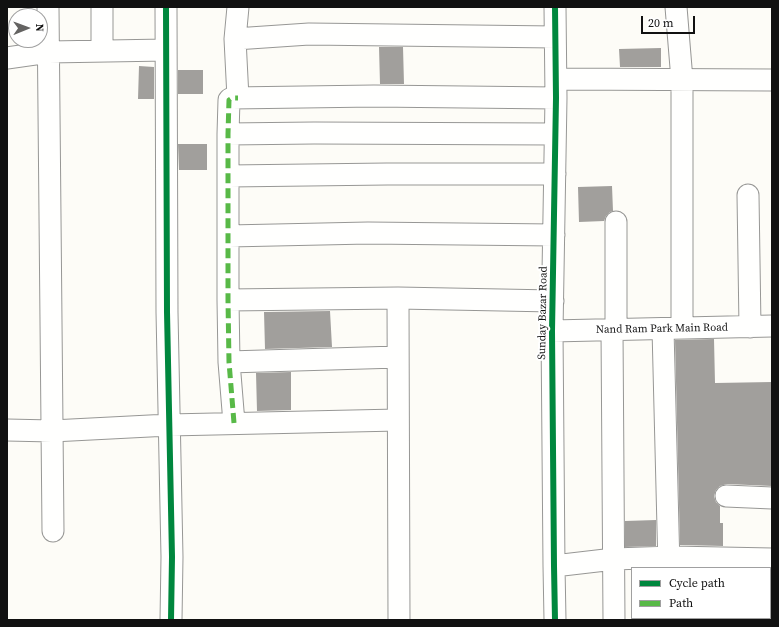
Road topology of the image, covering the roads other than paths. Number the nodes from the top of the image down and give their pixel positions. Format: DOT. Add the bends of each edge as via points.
graph roads {
  1 [pos="48,7"];
  2 [pos="102,7"];
  3 [pos="166,7"];
  4 [pos="238,7"];
  5 [pos="555,7"];
  6 [pos="676,7"];
  7 [pos="555,38"];
  8 [pos="235,39"];
  9 [pos="166,50"];
  10 [pos="102,51"];
  11 [pos="49,52"];
  12 [pos="7,58"];
  13 [pos="682,80"];
  14 [pos="772,80"];
  15 [pos="556,89"];
  16 [pos="238,98"];
  17 [pos="228,134"];
  18 [pos="555,134"];
  19 [pos="555,174"];
  20 [pos="228,176"];
  21 [pos="748,195"];
  22 [pos="616,222"];
  23 [pos="554,235"];
  24 [pos="229,236"];
  25 [pos="398,298"];
  26 [pos="228,300"];
  27 [pos="553,301"];
  28 [pos="772,326"];
  29 [pos="750,327"];
  30 [pos="673,329"];
  31 [pos="614,330"];
  32 [pos="552,331"];
  33 [pos="398,357"];
  34 [pos="229,362"];
  35 [pos="398,420"];
  36 [pos="234,423"];
  37 [pos="170,425"];
  38 [pos="7,430"];
  39 [pos="52,431"];
  40 [pos="726,496"];
  41 [pos="772,498"];
  42 [pos="53,531"];
  43 [pos="772,559"];
  44 [pos="614,560"];
  45 [pos="668,563"];
  46 [pos="554,566"];
  47 [pos="171,620"];
  48 [pos="399,620"];
  49 [pos="555,620"];
  50 [pos="614,620"];
  1 -- 11 [label="street"];
  2 -- 10 [label="street"];
  3 -- 9 [label="street"];
  4 -- 8 [label="street"];
  5 -- 7 [label="street, Sunday Bazar Road"];
  6 -- 13 [label="street"];
  7 -- 8 [label="street" via="309,34"];
  7 -- 15 [label="street, Sunday Bazar Road"];
  8 -- 16 [label="street"];
  9 -- 10 [label="street"];
  9 -- 37 [label="street"];
  10 -- 11 [label="street"];
  11 -- 12 [label="street"];
  11 -- 39 [label="street"];
  13 -- 14 [label="street"];
  13 -- 15 [label="street"];
  13 -- 30 [label="street"];
  15 -- 16 [label="street"];
  15 -- 18 [label="street, Sunday Bazar Road"];
  16 -- 17 [label="street" via="229,100"];
  17 -- 18 [label="street"];
  17 -- 20 [label="street"];
  18 -- 19 [label="street, Sunday Bazar Road"];
  19 -- 20 [label="street"];
  19 -- 23 [label="street, Sunday Bazar Road"];
  20 -- 24 [label="street"];
  21 -- 29 [label="street"];
  22 -- 31 [label="street"];
  23 -- 24 [label="street" via="368,233"];
  23 -- 27 [label="street, Sunday Bazar Road"];
  24 -- 26 [label="street"];
  25 -- 26 [label="street"];
  25 -- 27 [label="street"];
  25 -- 33 [label="street"];
  26 -- 34 [label="street"];
  27 -- 32 [label="street, Sunday Bazar Road"];
  28 -- 29 [label="street, Nand Ram Park Main Road"];
  29 -- 30 [label="street, Nand Ram Park Main Road"];
  30 -- 31 [label="street, Nand Ram Park Main Road"];
  30 -- 45 [label="street"];
  31 -- 32 [label="street, Nand Ram Park Main Road"];
  31 -- 44 [label="street"];
  32 -- 46 [label="street, Sunday Bazar Road"];
  33 -- 34 [label="street"];
  33 -- 35 [label="street"];
  34 -- 36 [label="street"];
  35 -- 36 [label="street"];
  35 -- 48 [label="street"];
  36 -- 37 [label="street"];
  37 -- 39 [label="street"];
  37 -- 47 [label="street"];
  38 -- 39 [label="street"];
  39 -- 42 [label="street"];
  40 -- 41 [label="street"];
  43 -- 45 [label="street"];
  44 -- 45 [label="street"];
  44 -- 46 [label="street"];
  44 -- 50 [label="street"];
  46 -- 49 [label="street, Sunday Bazar Road"];
}
